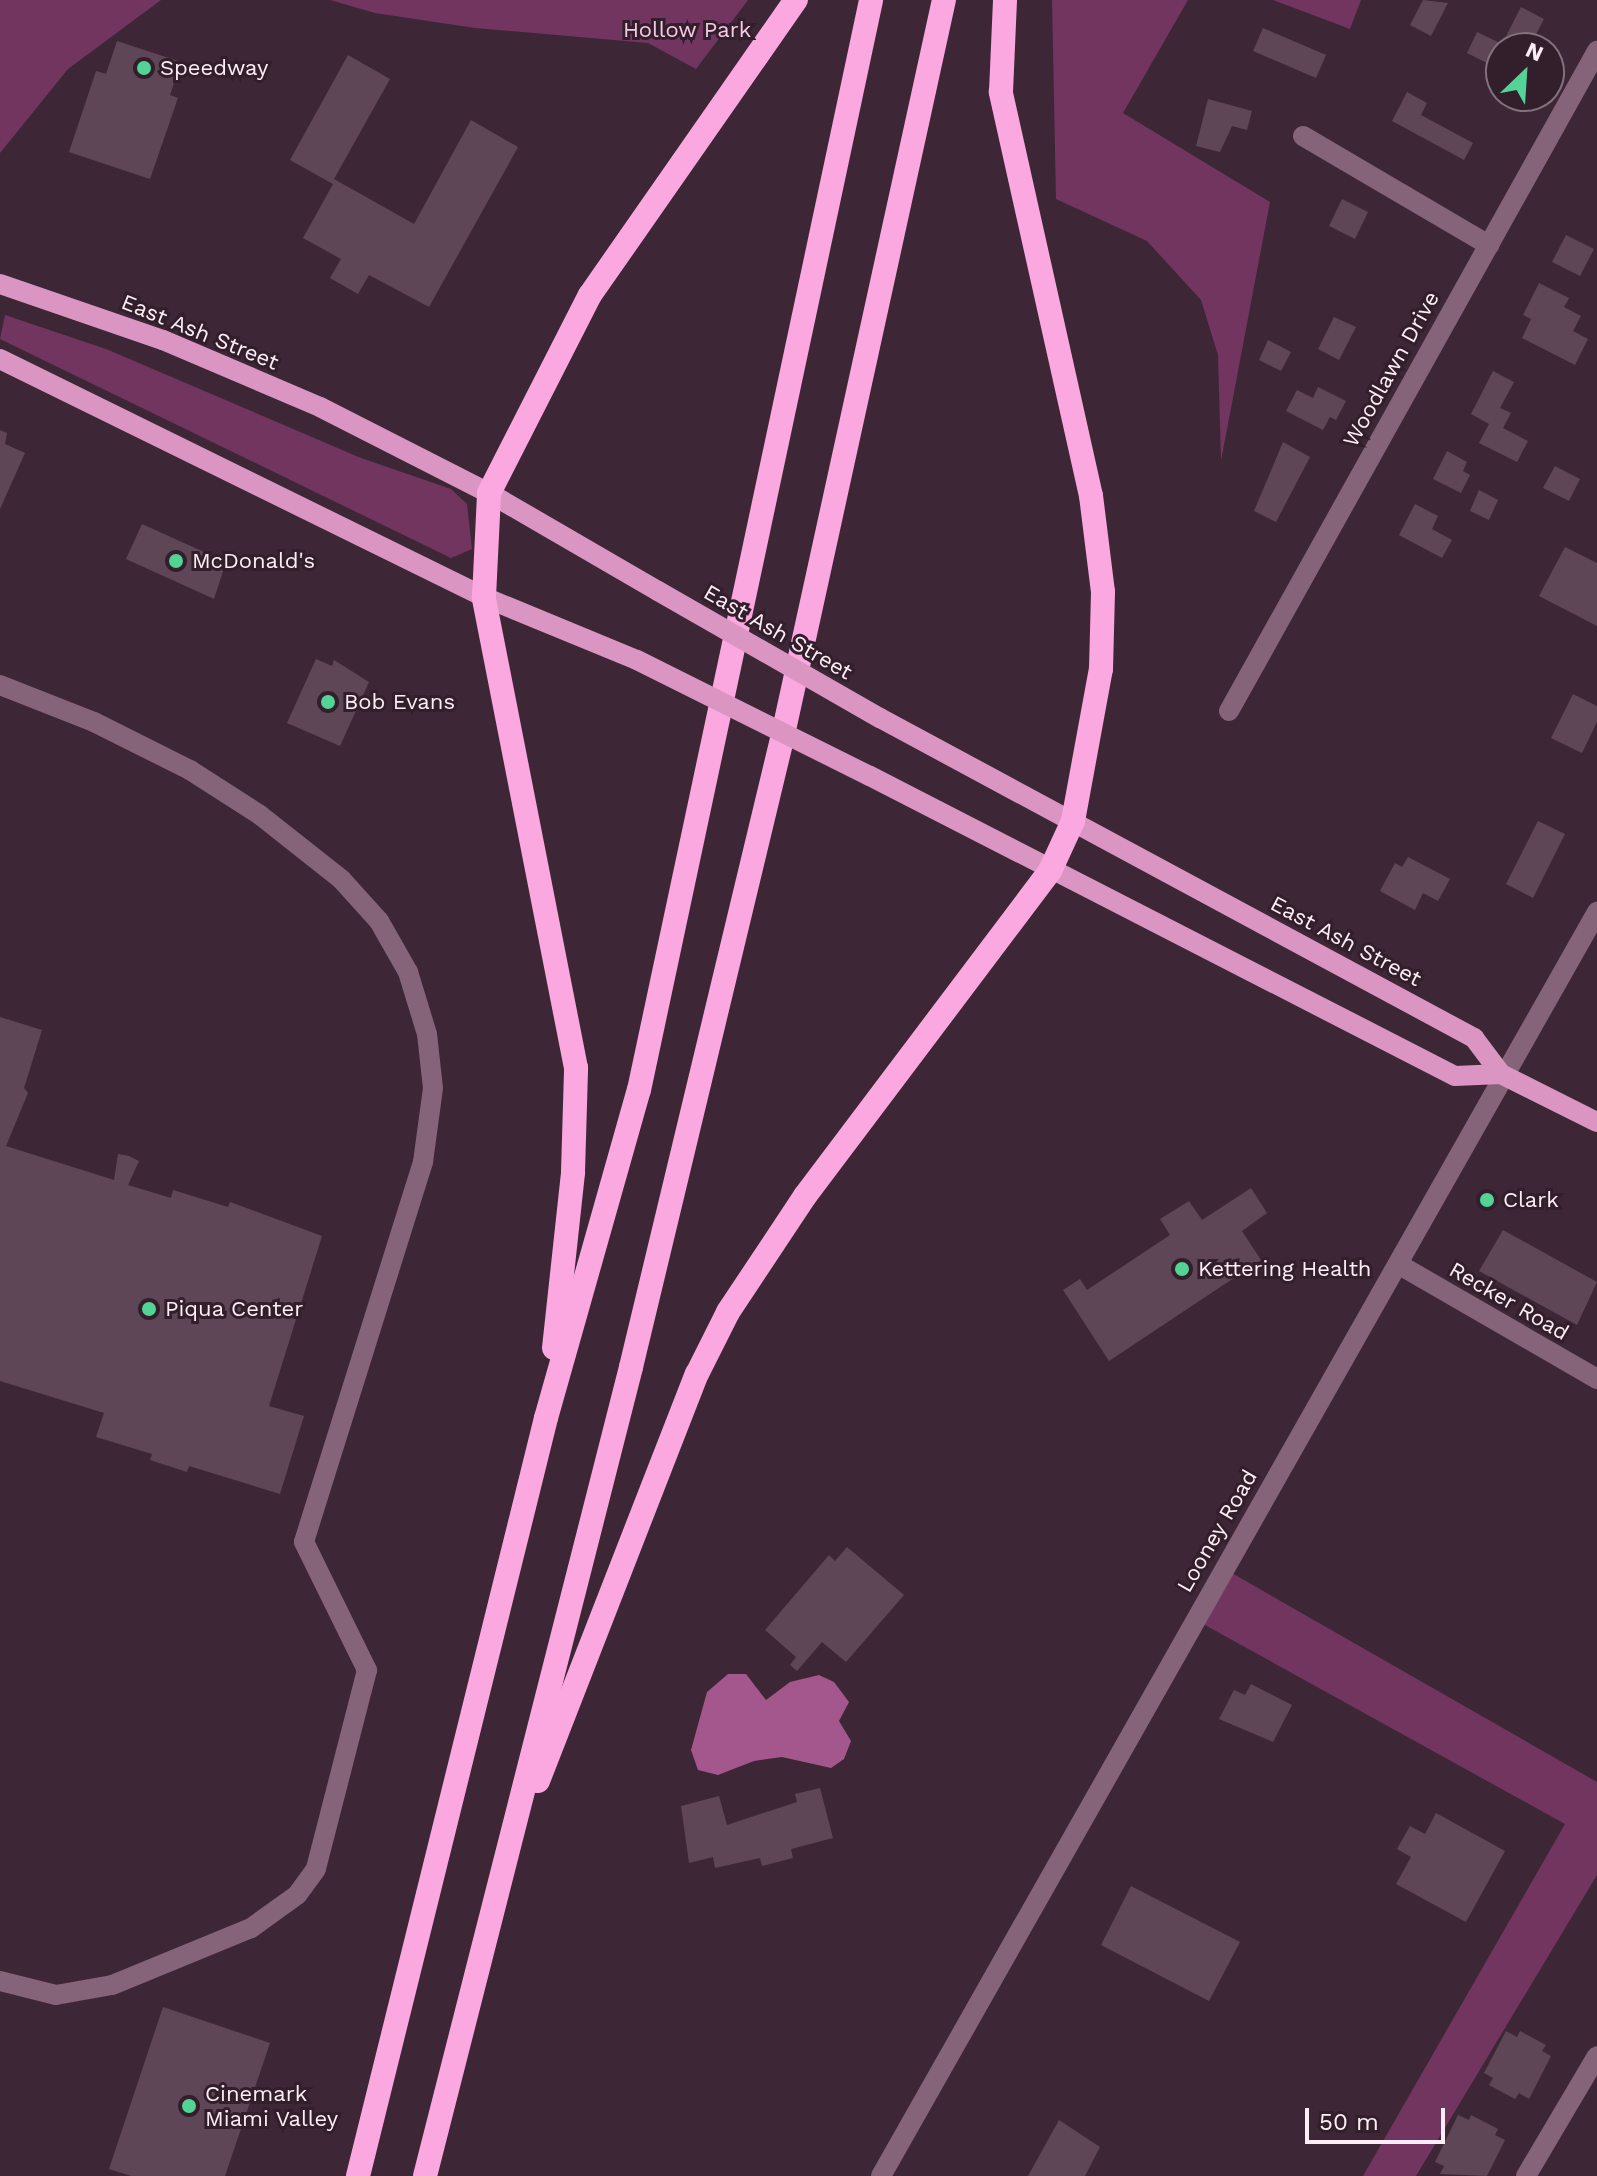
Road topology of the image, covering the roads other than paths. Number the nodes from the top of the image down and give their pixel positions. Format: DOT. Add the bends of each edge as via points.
graph roads {
  1 [pos="796,0"];
  2 [pos="871,0"];
  3 [pos="944,0"];
  4 [pos="1005,0"];
  5 [pos="1597,51"];
  6 [pos="1303,136"];
  7 [pos="1489,245"];
  8 [pos="0,284"];
  9 [pos="0,359"];
  10 [pos="489,493"];
  11 [pos="484,597"];
  12 [pos="0,685"];
  13 [pos="1229,711"];
  14 [pos="1073,821"];
  15 [pos="1050,871"];
  16 [pos="1597,912"];
  17 [pos="1501,1074"];
  18 [pos="1597,1122"];
  19 [pos="1398,1264"];
  20 [pos="1597,1379"];
  21 [pos="546,1418"];
  22 [pos="500,1880"];
  23 [pos="0,1981"];
  24 [pos="1597,2056"];
  25 [pos="427,2168"];
  26 [pos="358,2176"];
  27 [pos="881,2176"];
  28 [pos="1526,2176"];
  1 -- 10 [label="highway" via="590,295"];
  2 -- 21 [label="highway" via="639,1090"];
  3 -- 22 [label="highway" via="779,754"];
  4 -- 14 [label="highway" via="1001,92 1091,496 1103,592 1101,669"];
  5 -- 7 [label="street, Woodlawn Drive"];
  6 -- 7 [label="street"];
  7 -- 13 [label="street, Woodlawn Drive"];
  8 -- 10 [label="main road, East Ash Street" via="249,376"];
  9 -- 11 [label="main road, East Ash Street"];
  10 -- 11 [label="highway"];
  10 -- 14 [label="main road, East Ash Street, bridge" via="880,718"];
  11 -- 15 [label="main road, East Ash Street, bridge" via="637,660"];
  11 -- 21 [label="highway" via="576,1068 573,1172"];
  12 -- 23 [label="street" via="94,722 190,770 260,815 341,879 379,921 405,963 424,1020 433,1074 423,1162 304,1542 367,1670 316,1869 297,1895 251,1928 112,1985 56,1995"];
  14 -- 15 [label="highway"];
  14 -- 17 [label="main road, East Ash Street" via="1474,1038"];
  15 -- 17 [label="main road, East Ash Street" via="1455,1076"];
  15 -- 22 [label="highway" via="805,1196 728,1312 697,1374"];
  16 -- 17 [label="street, Looney Road"];
  17 -- 18 [label="main road, East Ash Street"];
  17 -- 19 [label="street, Looney Road"];
  19 -- 20 [label="street, Recker Road"];
  19 -- 27 [label="street, Looney Road"];
  21 -- 26 [label="highway"];
  22 -- 25 [label="highway"];
  24 -- 28 [label="street"];
}
